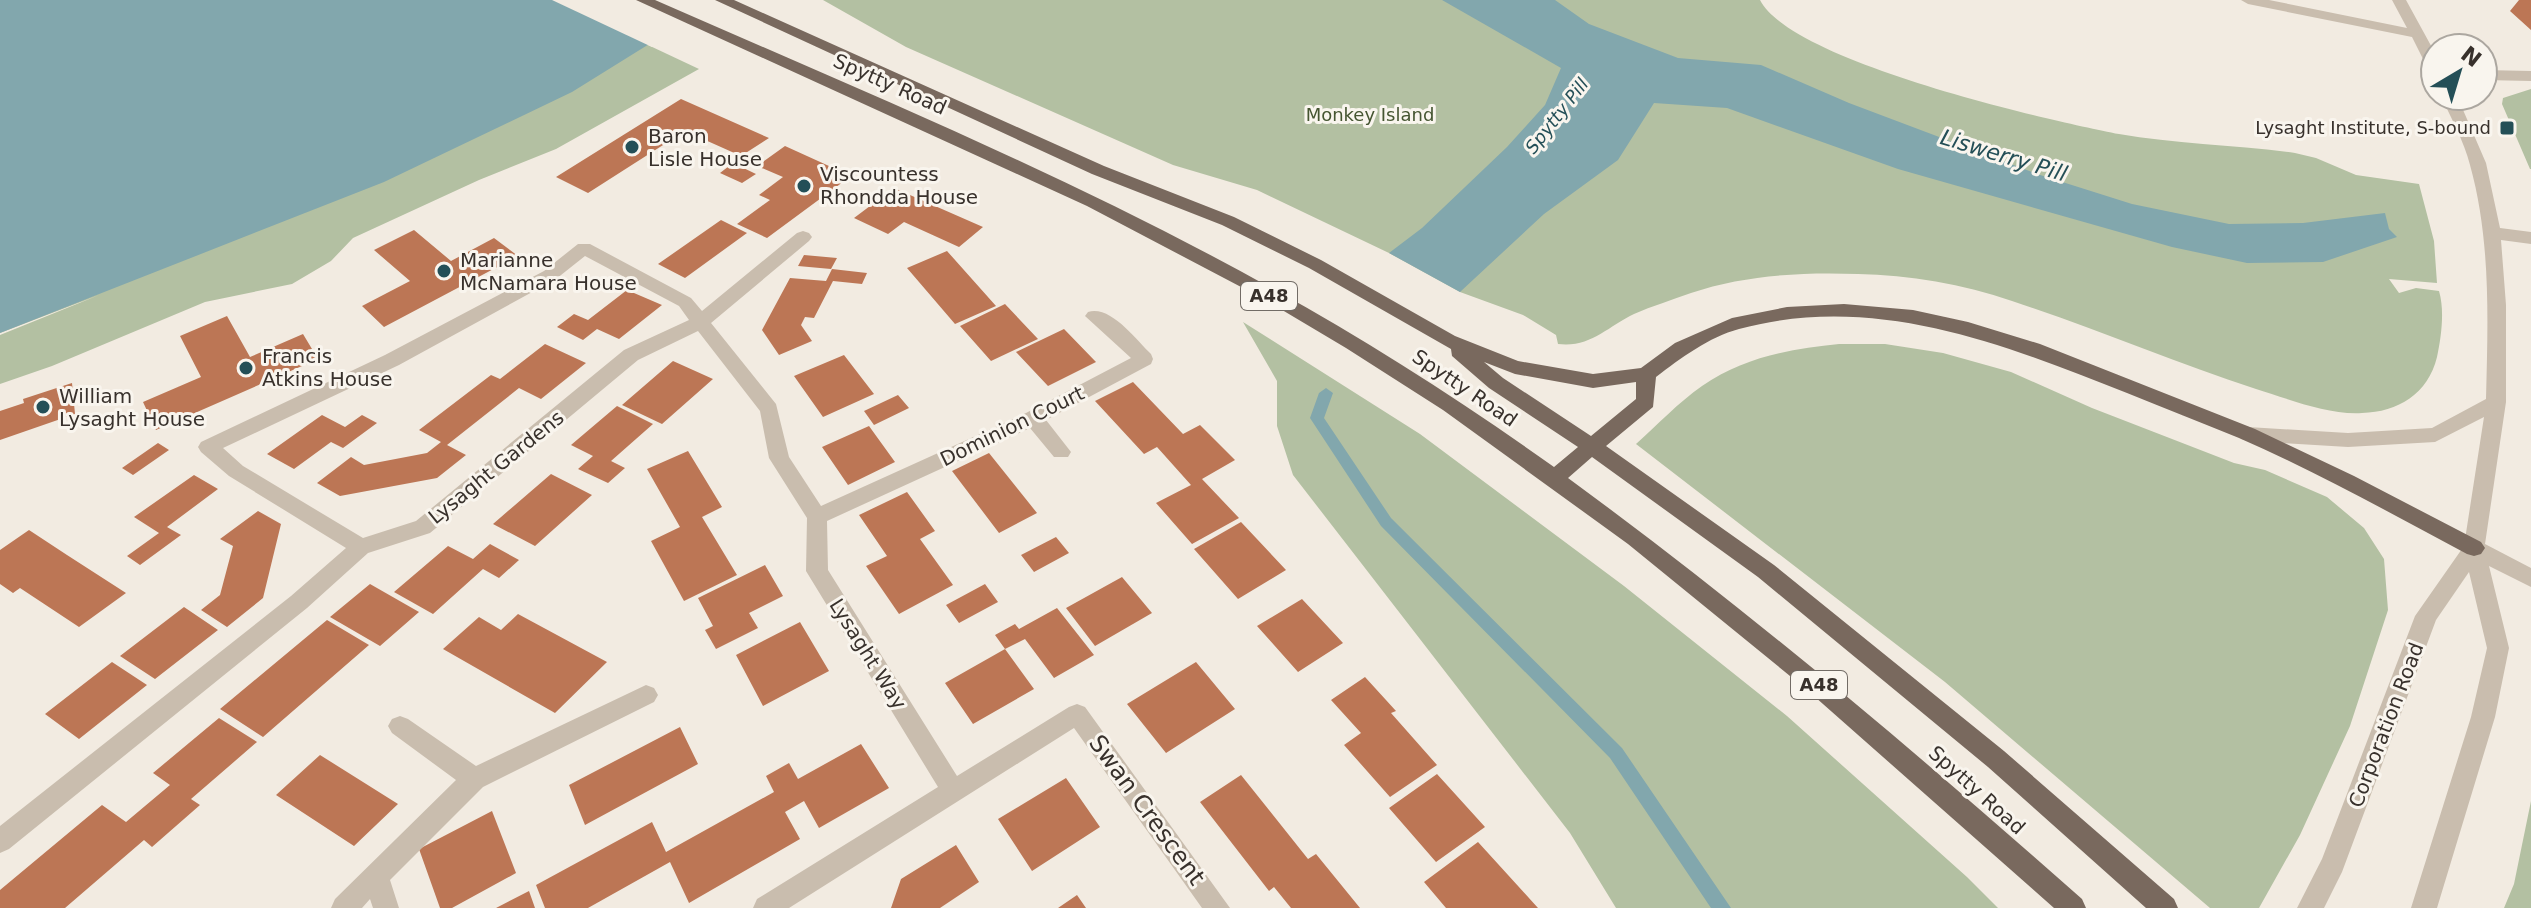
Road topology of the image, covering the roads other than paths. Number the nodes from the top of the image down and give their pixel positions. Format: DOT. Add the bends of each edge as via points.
graph roads {
  1 [pos="643,0"];
  2 [pos="722,0"];
  3 [pos="2248,0"];
  4 [pos="2399,0"];
  5 [pos="2417,34"];
  6 [pos="2419,38"];
  7 [pos="2499,75"];
  8 [pos="2531,76"];
  9 [pos="2456,112"];
  10 [pos="2490,224"];
  11 [pos="803,237"];
  12 [pos="2531,238"];
  13 [pos="1094,316"];
  14 [pos="702,321"];
  15 [pos="1448,341"];
  16 [pos="1646,374"];
  17 [pos="2496,402"];
  18 [pos="1033,418"];
  19 [pos="2248,434"];
  20 [pos="1592,447"];
  21 [pos="1061,452"];
  22 [pos="1554,478"];
  23 [pos="817,517"];
  24 [pos="361,547"];
  25 [pos="2474,548"];
  26 [pos="2531,578"];
  27 [pos="646,695"];
  28 [pos="400,726"];
  29 [pos="474,779"];
  30 [pos="953,791"];
  31 [pos="0,841"];
  32 [pos="376,877"];
  33 [pos="344,908"];
  34 [pos="386,908"];
  35 [pos="766,908"];
  36 [pos="1217,908"];
  37 [pos="2073,908"];
  38 [pos="2165,908"];
  39 [pos="2310,908"];
  40 [pos="2424,908"];
  1 -- 22 [label="main road, Spytty Road / A48" via="1070,191 1207,261 1352,342"];
  2 -- 15 [label="main road, A48" via="1098,170 1228,221"];
  3 -- 5 [label="street"];
  4 -- 5 [label="street"];
  5 -- 6 [label="street"];
  7 -- 8 [label="street"];
  9 -- 10 [label="street, Corporation Road" via="2481,180"];
  10 -- 12 [label="street"];
  10 -- 17 [label="street, Corporation Road" via="2497,305"];
  11 -- 14 [label="street, Lysaght Gardens"];
  13 -- 18 [label="street, Dominion Court" via="1144,359"];
  14 -- 23 [label="street" via="769,409 779,458"];
  14 -- 24 [label="street, Lysaght Gardens" via="631,355 423,527"];
  14 -- 24 [label="street" via="685,302 584,248 550,275 392,360 208,447 236,471"];
  15 -- 16 [label="main road, A48" via="1515,367 1566,378 1593,381"];
  15 -- 20 [label="main road, A48" via="1496,383"];
  16 -- 19 [label="main road, A48" via="1682,348 1732,324 1844,310 1913,316 2033,349"];
  16 -- 20 [label="main road" via="1646,402"];
  17 -- 19 [label="street" via="2435,435 2348,440"];
  17 -- 25 [label="street, Corporation Road"];
  18 -- 21 [label="street"];
  18 -- 23 [label="street, Dominion Court"];
  19 -- 25 [label="main road, A48"];
  20 -- 22 [label="main road"];
  20 -- 38 [label="main road, Spytty Road / A48" via="1766,571 1996,759"];
  22 -- 37 [label="main road, Spytty Road / A48" via="1728,607"];
  23 -- 30 [label="street, Lysaght Way" via="817,571"];
  24 -- 31 [label="street, Lysaght Gardens"];
  25 -- 26 [label="street"];
  25 -- 39 [label="street, Corporation Road" via="2426,616 2333,864"];
  25 -- 40 [label="street, Corporation Road" via="2498,648 2483,717"];
  27 -- 29 [label="street"];
  28 -- 29 [label="street"];
  29 -- 32 [label="street"];
  30 -- 35 [label="street"];
  30 -- 36 [label="street, Swan Crescent" via="1077,714"];
  32 -- 33 [label="street"];
  32 -- 34 [label="street"];
}
